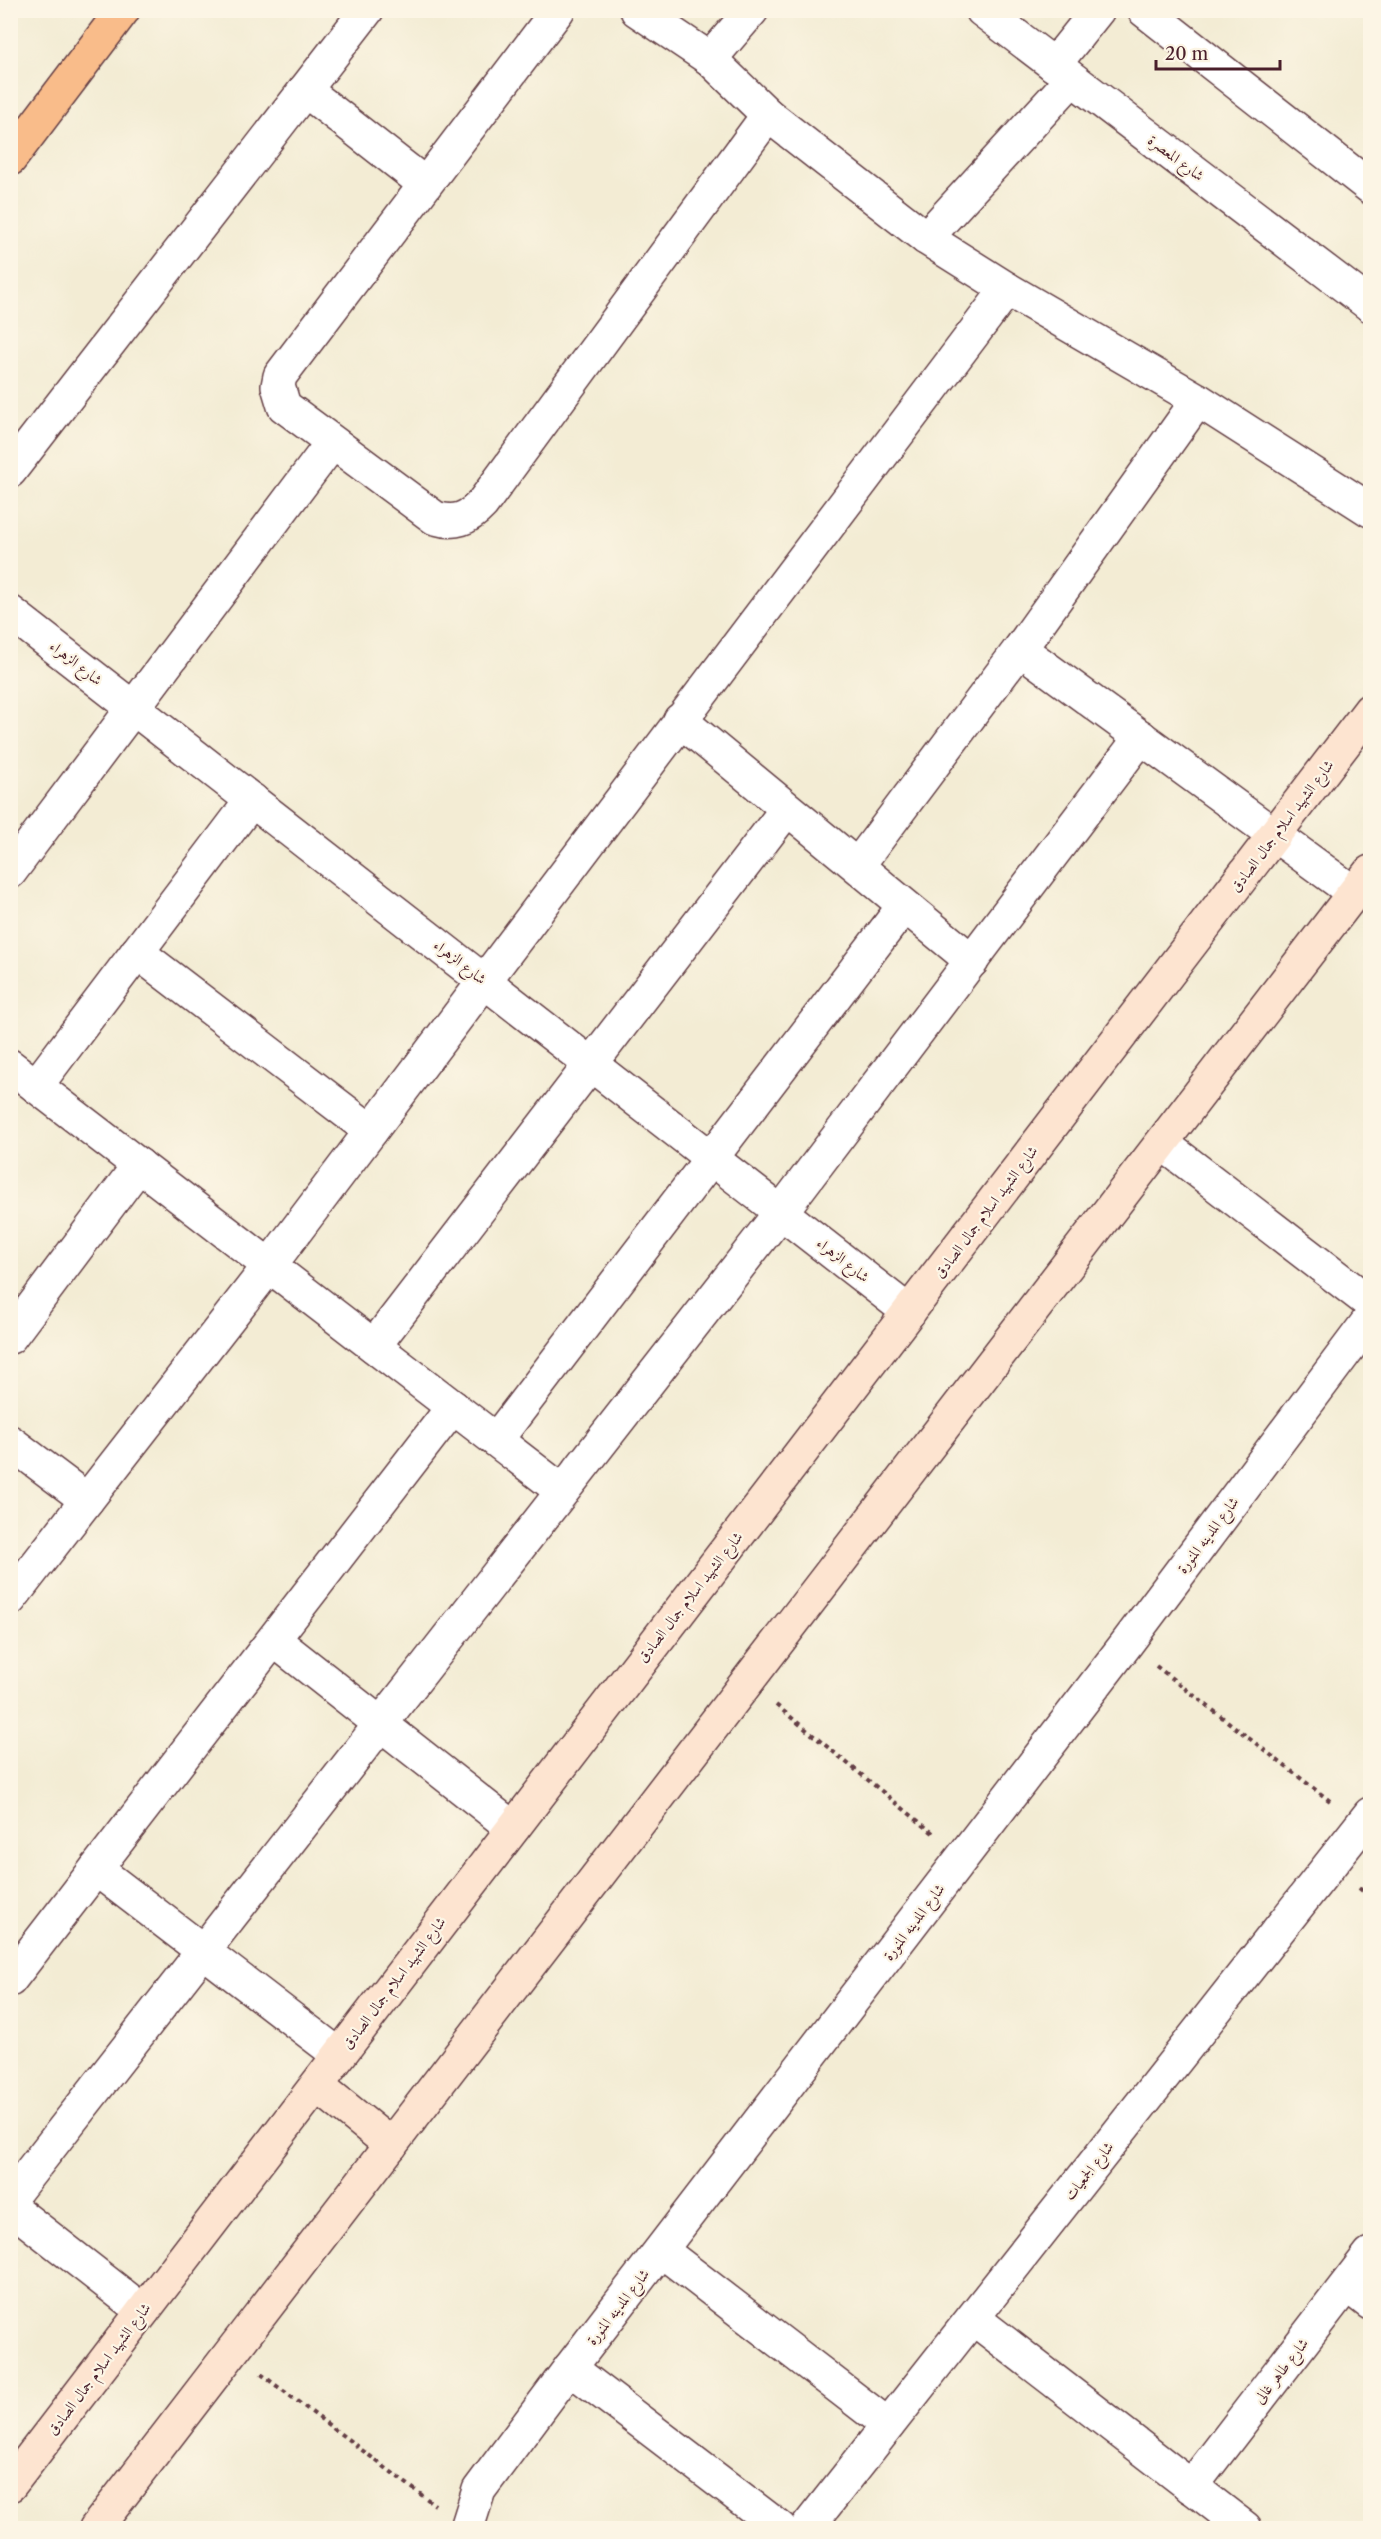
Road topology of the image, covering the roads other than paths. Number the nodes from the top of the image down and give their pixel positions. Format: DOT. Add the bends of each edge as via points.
graph roads {
  1 [pos="123,10"];
  2 [pos="367,10"];
  3 [pos="558,10"];
  4 [pos="637,10"];
  5 [pos="752,10"];
  6 [pos="982,10"];
  7 [pos="1098,10"];
  8 [pos="1144,10"];
  9 [pos="710,59"];
  10 [pos="1063,72"];
  11 [pos="305,90"];
  12 [pos="768,115"];
  13 [pos="10,159"];
  14 [pos="425,184"];
  15 [pos="1371,187"];
  16 [pos="926,238"];
  17 [pos="1007,290"];
  18 [pos="1371,306"];
  19 [pos="1198,400"];
  20 [pos="332,443"];
  21 [pos="10,471"];
  22 [pos="1371,510"];
  23 [pos="10,612"];
  24 [pos="1020,649"];
  25 [pos="134,708"];
  26 [pos="1371,710"];
  27 [pos="680,720"];
  28 [pos="1141,737"];
  29 [pos="252,800"];
  30 [pos="787,809"];
  31 [pos="1275,835"];
  32 [pos="858,865"];
  33 [pos="10,872"];
  34 [pos="1362,882"];
  35 [pos="904,906"];
  36 [pos="137,952"];
  37 [pos="972,961"];
  38 [pos="484,981"];
  39 [pos="591,1064"];
  40 [pos="19,1078"];
  41 [pos="370,1131"];
  42 [pos="1163,1144"];
  43 [pos="712,1158"];
  44 [pos="139,1165"];
  45 [pos="781,1212"];
  46 [pos="270,1265"];
  47 [pos="1371,1303"];
  48 [pos="909,1312"];
  49 [pos="1371,1319"];
  50 [pos="10,1337"];
  51 [pos="374,1346"];
  52 [pos="453,1407"];
  53 [pos="495,1440"];
  54 [pos="10,1442"];
  55 [pos="562,1491"];
  56 [pos="87,1500"];
  57 [pos="10,1599"];
  58 [pos="274,1640"];
  59 [pos="381,1724"];
  60 [pos="1366,1820"];
  61 [pos="513,1828"];
  62 [pos="96,1869"];
  63 [pos="203,1951"];
  64 [pos="10,1980"];
  65 [pos="339,2055"];
  66 [pos="317,2085"];
  67 [pos="392,2145"];
  68 [pos="10,2198"];
  69 [pos="10,2207"];
  70 [pos="662,2251"];
  71 [pos="1371,2254"];
  72 [pos="1359,2294"];
  73 [pos="143,2311"];
  74 [pos="973,2318"];
  75 [pos="570,2368"];
  76 [pos="888,2426"];
  77 [pos="14,2472"];
  78 [pos="1191,2487"];
  79 [pos="467,2528"];
  80 [pos="96,2529"];
  81 [pos="780,2529"];
  82 [pos="807,2529"];
  83 [pos="1245,2529"];
  1 -- 13 [label="main road"];
  2 -- 11 [label="street"];
  3 -- 14 [label="street"];
  4 -- 9 [label="street"];
  5 -- 9 [label="street"];
  6 -- 10 [label="street, شارع المعصرة"];
  7 -- 10 [label="street"];
  8 -- 15 [label="street"];
  9 -- 12 [label="street"];
  10 -- 16 [label="street"];
  10 -- 18 [label="street, شارع المعصرة"];
  11 -- 14 [label="street"];
  11 -- 21 [label="street"];
  12 -- 16 [label="street"];
  12 -- 20 [label="street" via="473,513 448,522 435,518"];
  14 -- 20 [label="street" via="280,376 278,386 284,406"];
  16 -- 17 [label="street"];
  17 -- 19 [label="street"];
  17 -- 27 [label="street"];
  19 -- 22 [label="street"];
  19 -- 24 [label="street"];
  20 -- 25 [label="street"];
  23 -- 25 [label="street, شارع الزهراء"];
  24 -- 28 [label="street"];
  24 -- 32 [label="street"];
  25 -- 29 [label="street, شارع الزهراء"];
  25 -- 33 [label="street"];
  26 -- 31 [label="street, شارع الشهيد اسلام جمال الصادق"];
  27 -- 30 [label="street"];
  27 -- 38 [label="street"];
  28 -- 31 [label="street"];
  28 -- 37 [label="street"];
  29 -- 36 [label="street"];
  29 -- 38 [label="street, شارع الزهراء"];
  30 -- 32 [label="street"];
  30 -- 39 [label="street"];
  31 -- 34 [label="street"];
  31 -- 48 [label="street, شارع الشهيد اسلام جمال الصادق"];
  32 -- 35 [label="street"];
  34 -- 42 [label="street"];
  35 -- 37 [label="street"];
  35 -- 43 [label="street"];
  36 -- 40 [label="street"];
  36 -- 41 [label="street"];
  37 -- 45 [label="street"];
  38 -- 39 [label="street, شارع الزهراء"];
  38 -- 41 [label="street"];
  39 -- 43 [label="street, شارع الزهراء"];
  39 -- 51 [label="street"];
  40 -- 44 [label="street"];
  41 -- 46 [label="street"];
  42 -- 47 [label="street"];
  42 -- 67 [label="street"];
  43 -- 45 [label="street, شارع الزهراء"];
  43 -- 53 [label="street"];
  44 -- 46 [label="street"];
  44 -- 50 [label="street"];
  45 -- 48 [label="street, شارع الزهراء"];
  45 -- 55 [label="street"];
  46 -- 51 [label="street"];
  46 -- 56 [label="street"];
  48 -- 61 [label="street, شارع الشهيد اسلام جمال الصادق"];
  49 -- 70 [label="street, شارع المدينه المنورة"];
  51 -- 52 [label="street"];
  52 -- 53 [label="street"];
  52 -- 58 [label="street"];
  53 -- 55 [label="street"];
  54 -- 56 [label="street"];
  55 -- 59 [label="street"];
  56 -- 57 [label="street"];
  58 -- 59 [label="street"];
  58 -- 62 [label="street"];
  59 -- 61 [label="street"];
  59 -- 63 [label="street"];
  60 -- 74 [label="street, شارع الجمعيات"];
  61 -- 65 [label="street, شارع الشهيد اسلام جمال الصادق"];
  62 -- 63 [label="street"];
  62 -- 64 [label="street"];
  63 -- 65 [label="street"];
  63 -- 68 [label="street"];
  65 -- 66 [label="street, شارع الشهيد اسلام جمال الصادق"];
  66 -- 67 [label="street"];
  66 -- 73 [label="street, شارع الشهيد اسلام جمال الصادق"];
  67 -- 80 [label="street"];
  69 -- 73 [label="street"];
  70 -- 75 [label="street, شارع المدينه المنورة"];
  70 -- 76 [label="street"];
  71 -- 72 [label="street, شارع طاهر غالى"];
  72 -- 78 [label="street, شارع طاهر غالى"];
  73 -- 77 [label="street, شارع الشهيد اسلام جمال الصادق"];
  74 -- 76 [label="street, شارع الجمعيات"];
  74 -- 78 [label="street"];
  75 -- 79 [label="street, شارع المدينه المنورة" via="479,2490"];
  75 -- 81 [label="street"];
  76 -- 82 [label="street, شارع الجمعيات"];
  78 -- 83 [label="street"];
}
